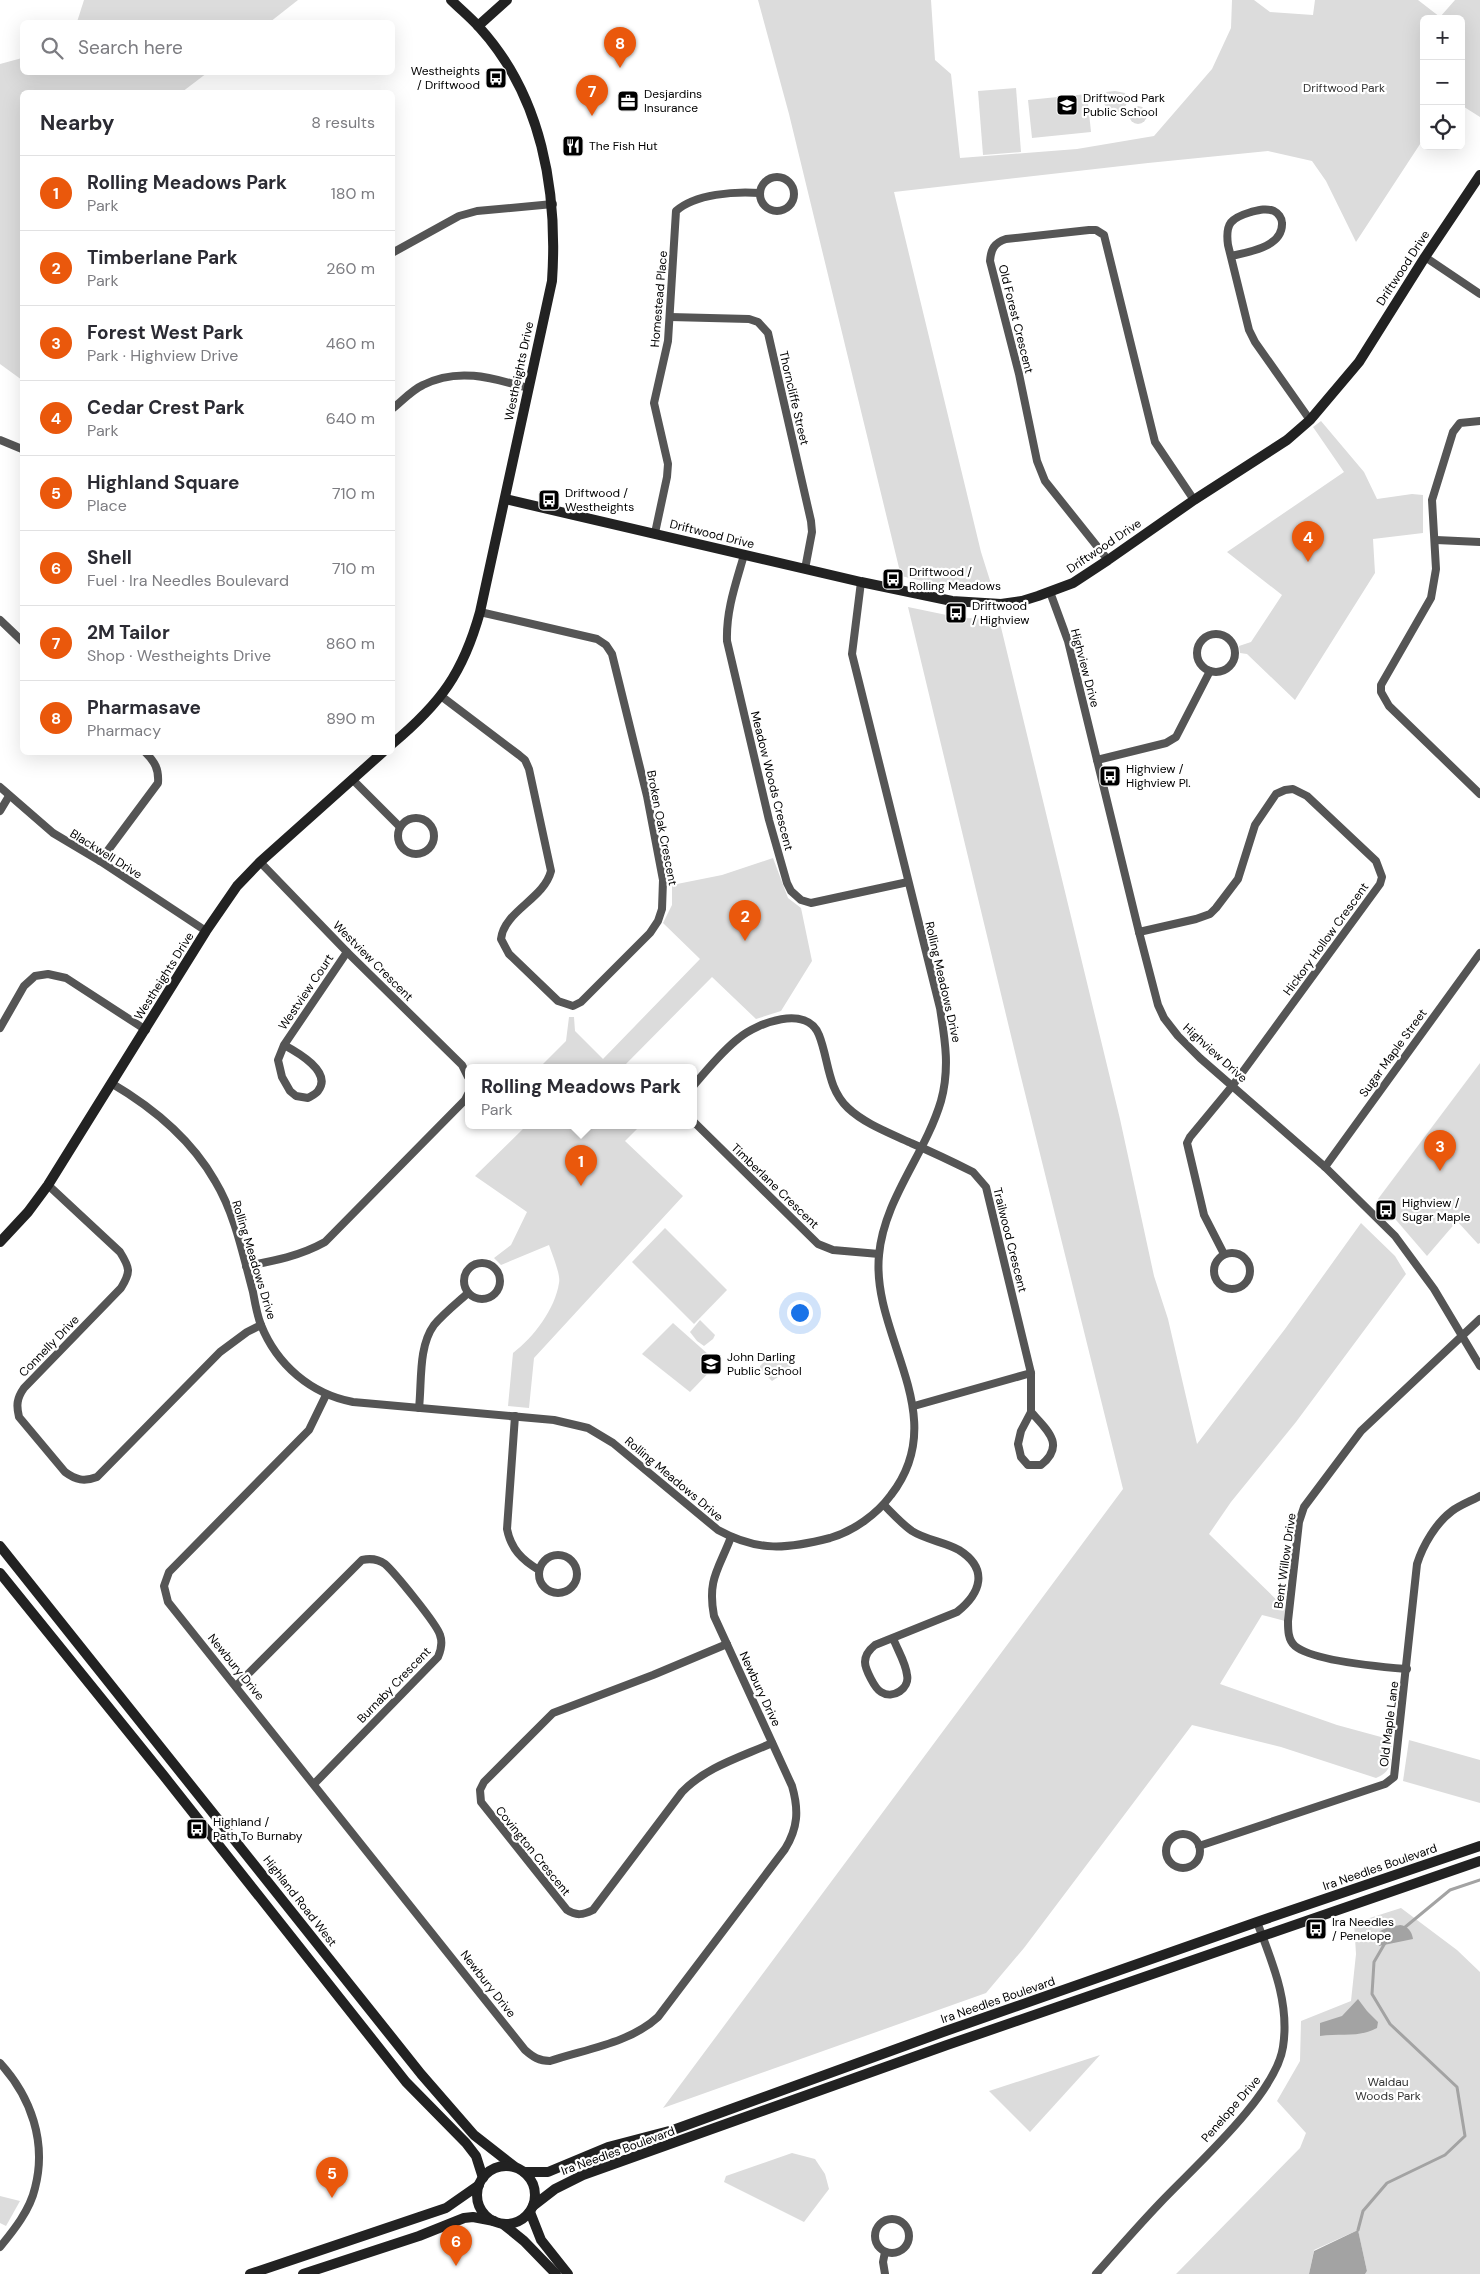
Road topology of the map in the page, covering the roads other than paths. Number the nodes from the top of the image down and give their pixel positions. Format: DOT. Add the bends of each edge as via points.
graph roads {
  1 [pos="451,0"];
  2 [pos="506,0"];
  3 [pos="478,26"];
  4 [pos="1480,175"];
  5 [pos="760,193"];
  6 [pos="553,204"];
  7 [pos="395,251"];
  8 [pos="1231,256"];
  9 [pos="1425,257"];
  10 [pos="1480,294"];
  11 [pos="670,317"];
  12 [pos="528,388"];
  13 [pos="395,407"];
  14 [pos="1310,420"];
  15 [pos="1480,421"];
  16 [pos="0,440"];
  17 [pos="20,448"];
  18 [pos="505,499"];
  19 [pos="1194,500"];
  20 [pos="654,533"];
  21 [pos="1436,540"];
  22 [pos="1480,542"];
  23 [pos="744,555"];
  24 [pos="1108,560"];
  25 [pos="805,569"];
  26 [pos="861,582"];
  27 [pos="1050,592"];
  28 [pos="480,612"];
  29 [pos="0,620"];
  30 [pos="20,639"];
  31 [pos="1210,671"];
  32 [pos="441,696"];
  33 [pos="395,741"];
  34 [pos="148,755"];
  35 [pos="380,755"];
  36 [pos="1097,760"];
  37 [pos="352,779"];
  38 [pos="0,787"];
  39 [pos="1480,794"];
  40 [pos="9,796"];
  41 [pos="0,812"];
  42 [pos="400,827"];
  43 [pos="100,861"];
  44 [pos="260,862"];
  45 [pos="908,882"];
  46 [pos="206,931"];
  47 [pos="1139,932"];
  48 [pos="347,952"];
  49 [pos="1480,953"];
  50 [pos="0,1028"];
  51 [pos="146,1030"];
  52 [pos="284,1045"];
  53 [pos="465,1071"];
  54 [pos="697,1081"];
  55 [pos="111,1083"];
  56 [pos="1233,1085"];
  57 [pos="465,1100"];
  58 [pos="697,1125"];
  59 [pos="922,1147"];
  60 [pos="1325,1167"];
  61 [pos="48,1185"];
  62 [pos="0,1242"];
  63 [pos="879,1254"];
  64 [pos="1224,1254"];
  65 [pos="246,1266"];
  66 [pos="468,1293"];
  67 [pos="1480,1319"];
  68 [pos="261,1325"];
  69 [pos="1463,1335"];
  70 [pos="1480,1366"];
  71 [pos="1031,1373"];
  72 [pos="326,1395"];
  73 [pos="914,1406"];
  74 [pos="419,1408"];
  75 [pos="1031,1412"];
  76 [pos="515,1416"];
  77 [pos="1480,1496"];
  78 [pos="884,1504"];
  79 [pos="731,1537"];
  80 [pos="0,1546"];
  81 [pos="539,1570"];
  82 [pos="0,1573"];
  83 [pos="893,1638"];
  84 [pos="727,1644"];
  85 [pos="1407,1669"];
  86 [pos="236,1686"];
  87 [pos="772,1743"];
  88 [pos="315,1783"];
  89 [pos="1199,1846"];
  90 [pos="1480,1846"];
  91 [pos="1480,1861"];
  92 [pos="1257,1922"];
  93 [pos="1263,1937"];
  94 [pos="0,2063"];
  95 [pos="519,2169"];
  96 [pos="481,2182"];
  97 [pos="532,2209"];
  98 [pos="498,2223"];
  99 [pos="0,2247"];
  100 [pos="885,2252"];
  101 [pos="250,2274"];
  102 [pos="303,2274"];
  103 [pos="556,2274"];
  104 [pos="568,2274"];
  105 [pos="885,2274"];
  106 [pos="1096,2274"];
  1 -- 3 [label="main road, Westheights Drive"];
  2 -- 3 [label="main road"];
  3 -- 6 [label="main road, Westheights Drive" via="506,64 523,96 546,164"];
  4 -- 9 [label="main road, Driftwood Drive"];
  5 -- 5 [label="street" via="764,206 775,212 786,209 794,199 791,184 780,177 768,179"];
  5 -- 11 [label="street, Homestead Place" via="736,191 690,202 676,211"];
  6 -- 7 [label="street" via="496,208 468,214"];
  6 -- 12 [label="main road, Westheights Drive" via="552,281"];
  8 -- 8 [label="street" via="1250,252 1278,238 1282,220 1276,212 1266,209 1235,217 1226,233"];
  8 -- 14 [label="street" via="1249,330"];
  9 -- 10 [label="street"];
  9 -- 14 [label="main road, Driftwood Drive" via="1359,362"];
  11 -- 20 [label="street, Homestead Place" via="654,403 668,464"];
  11 -- 25 [label="street, Thorncliffe Street" via="749,319 758,322 768,333 811,520"];
  12 -- 13 [label="street" via="470,374 448,376 422,385"];
  12 -- 18 [label="main road, Westheights Drive"];
  14 -- 19 [label="main road, Driftwood Drive" via="1287,440"];
  15 -- 21 [label="street" via="1460,423 1453,432 1432,500"];
  16 -- 17 [label="street"];
  18 -- 20 [label="main road, Driftwood Drive"];
  18 -- 28 [label="main road, Westheights Drive"];
  19 -- 24 [label="main road, Driftwood Drive"];
  19 -- 24 [label="street, Old Forest Crescent" via="1155,442 1104,236 1096,230 1089,230 1006,239 995,244 990,261 1037,461 1045,481"];
  20 -- 23 [label="main road, Driftwood Drive"];
  21 -- 22 [label="street"];
  21 -- 39 [label="street" via="1431,598 1382,680 1381,692 1389,706"];
  23 -- 25 [label="main road, Driftwood Drive"];
  23 -- 45 [label="street, Meadow Woods Crescent" via="730,604 727,641 768,820 791,891 801,900 812,903"];
  24 -- 27 [label="main road, Driftwood Drive" via="1073,583"];
  25 -- 26 [label="main road, Driftwood Drive"];
  26 -- 27 [label="main road, Driftwood Drive" via="975,604 1022,601"];
  26 -- 45 [label="street, Rolling Meadows Drive" via="852,654"];
  27 -- 36 [label="street, Highview Drive" via="1068,640"];
  28 -- 32 [label="main road, Westheights Drive" via="471,645"];
  28 -- 32 [label="street, Broken Oak Crescent" via="597,639 606,645 612,654 648,805 663,880 662,909 658,921 581,1002 573,1006 558,1001 509,954 501,939 505,926 546,882 551,871 529,769 519,755"];
  29 -- 30 [label="street"];
  31 -- 31 [label="street" via="1223,670 1235,656 1232,642 1221,634 1205,636 1198,647 1199,661"];
  31 -- 36 [label="street" via="1176,737 1166,743"];
  32 -- 33 [label="main road, Westheights Drive"];
  34 -- 43 [label="street" via="159,772 158,783"];
  35 -- 37 [label="main road, Westheights Drive"];
  36 -- 47 [label="street, Highview Drive"];
  37 -- 42 [label="street"];
  37 -- 44 [label="main road, Westheights Drive"];
  38 -- 40 [label="street, Blackwell Drive"];
  40 -- 41 [label="street"];
  40 -- 43 [label="street, Blackwell Drive" via="53,833"];
  42 -- 42 [label="street" via="398,841 403,850 412,855 430,848 434,838 432,828 424,820 414,818"];
  43 -- 46 [label="street, Blackwell Drive"];
  44 -- 46 [label="main road, Westheights Drive" via="238,886"];
  44 -- 48 [label="street, Westview Crescent"];
  45 -- 59 [label="street, Rolling Meadows Drive" via="940,1008 948,1054 941,1101"];
  46 -- 51 [label="main road, Westheights Drive"];
  47 -- 56 [label="street, Highview Drive" via="1164,1018 1200,1058"];
  47 -- 56 [label="street, Hickory Hollow Crescent" via="1210,914 1238,879 1255,825 1276,794 1285,790 1307,796 1376,862 1382,877 1380,884"];
  48 -- 52 [label="street, Westview Court"];
  48 -- 53 [label="street, Westview Crescent"];
  49 -- 60 [label="street, Sugar Maple Street"];
  50 -- 51 [label="street" via="24,986 35,976 48,974 66,978"];
  51 -- 55 [label="main road, Westheights Drive"];
  52 -- 52 [label="street, Westview Court" via="278,1060 282,1077 296,1096 308,1098 318,1091 321,1081 318,1071 301,1054"];
  54 -- 59 [label="street" via="751,1030 787,1018 800,1018 812,1024 819,1034 828,1073 848,1108 870,1123"];
  55 -- 61 [label="main road, Westheights Drive"];
  55 -- 65 [label="street, Rolling Meadows Drive" via="162,1117 198,1156 230,1211"];
  56 -- 60 [label="street, Highview Drive"];
  56 -- 64 [label="street, Hickory Hollow Crescent" via="1187,1143 1204,1215"];
  57 -- 65 [label="street" via="325,1242 292,1257"];
  58 -- 63 [label="street, Timberlane Crescent" via="818,1244 833,1250"];
  59 -- 63 [label="street, Rolling Meadows Drive" via="888,1214"];
  59 -- 71 [label="street, Trailwood Crescent" via="973,1172 986,1187"];
  60 -- 69 [label="street, Highview Drive" via="1409,1252"];
  61 -- 62 [label="main road, Westheights Drive"];
  61 -- 68 [label="street, Connelly Drive" via="120,1252 128,1265 128,1276 121,1288 18,1396 19,1417 74,1479 87,1480 96,1476 220,1352"];
  63 -- 73 [label="street, Rolling Meadows Drive" via="884,1307"];
  64 -- 64 [label="street" via="1214,1267 1215,1278 1222,1286 1240,1288 1248,1280 1250,1266 1244,1257 1236,1253"];
  65 -- 68 [label="street, Rolling Meadows Drive"];
  66 -- 66 [label="street" via="486,1299 496,1292 500,1282 494,1268 479,1263 468,1269 464,1278"];
  66 -- 74 [label="street" via="428,1336"];
  67 -- 69 [label="street"];
  68 -- 72 [label="street, Rolling Meadows Drive" via="284,1362"];
  69 -- 70 [label="street, Highview Drive"];
  69 -- 85 [label="street, Bent Willow Drive" via="1361,1431 1304,1507 1299,1522 1288,1621 1290,1640 1305,1652"];
  71 -- 73 [label="street"];
  71 -- 75 [label="street, Trailwood Crescent"];
  72 -- 74 [label="street, Rolling Meadows Drive" via="353,1402"];
  72 -- 86 [label="street, Newbury Drive" via="309,1430 169,1572 164,1586 168,1602"];
  73 -- 78 [label="street, Rolling Meadows Drive" via="911,1454 899,1485"];
  74 -- 76 [label="street, Rolling Meadows Drive"];
  75 -- 75 [label="street, Trailwood Crescent" via="1018,1444 1021,1457 1028,1465 1041,1466 1052,1456 1053,1447 1050,1435"];
  76 -- 79 [label="street, Rolling Meadows Drive" via="554,1420 594,1432 613,1443 718,1530"];
  76 -- 81 [label="street" via="507,1530 523,1561"];
  77 -- 85 [label="street, Old Maple Lane" via="1452,1511 1422,1550 1417,1564"];
  78 -- 79 [label="street, Rolling Meadows Drive" via="864,1521 838,1535 796,1546 774,1548"];
  78 -- 83 [label="street" via="913,1531 960,1551 976,1566 980,1575 976,1592 957,1612"];
  79 -- 84 [label="street, Newbury Drive" via="715,1573 711,1598 714,1616"];
  80 -- 95 [label="main road, Highland Road West" via="421,2074 474,2135"];
  81 -- 81 [label="street" via="543,1586 555,1593 570,1589 577,1576 573,1561 561,1555 550,1556"];
  82 -- 96 [label="main road" via="406,2082 466,2143 476,2156"];
  83 -- 83 [label="street" via="870,1650 865,1661 877,1689 887,1694 899,1692 907,1682 908,1674"];
  84 -- 87 [label="street, Newbury Drive"];
  84 -- 87 [label="street, Covington Crescent" via="553,1713 484,1782 480,1790 481,1802 567,1910 572,1914 585,1914 592,1910 692,1782"];
  85 -- 89 [label="street, Old Maple Lane" via="1395,1772 1389,1782"];
  86 -- 88 [label="street, Newbury Drive"];
  86 -- 88 [label="street, Burnaby Crescent" via="362,1560 376,1560 394,1574 439,1632 441,1652"];
  87 -- 88 [label="street, Newbury Drive" via="792,1786 798,1811 795,1830 785,1849 651,2024 633,2035 550,2061 542,2061 525,2050"];
  89 -- 89 [label="street" via="1194,1838 1180,1834 1169,1842 1167,1855 1173,1864 1187,1867 1196,1861 1200,1854"];
  90 -- 92 [label="main road, Ira Needles Boulevard"];
  91 -- 93 [label="main road, Ira Needles Boulevard"];
  92 -- 93 [label="street, Penelope Drive"];
  92 -- 95 [label="main road, Ira Needles Boulevard" via="673,2130 608,2147 548,2172"];
  93 -- 97 [label="main road, Ira Needles Boulevard" via="583,2175 555,2189"];
  93 -- 106 [label="street, Penelope Drive" via="1284,2002 1285,2029 1278,2066 1252,2105"];
  94 -- 99 [label="street" via="22,2092 31,2112 37,2132 38,2160 35,2188 27,2208"];
  95 -- 96 [label="main road" via="497,2168"];
  95 -- 97 [label="main road" via="532,2181 536,2193"];
  96 -- 98 [label="main road" via="480,2206"];
  96 -- 101 [label="main road" via="446,2208"];
  97 -- 98 [label="main road" via="518,2221"];
  97 -- 104 [label="main road" via="541,2240"];
  98 -- 102 [label="main road" via="464,2218"];
  98 -- 103 [label="main road" via="524,2241"];
  100 -- 100 [label="street" via="897,2253 908,2243 907,2227 897,2219 887,2219 876,2229 875,2242"];
  100 -- 105 [label="street"];
}
